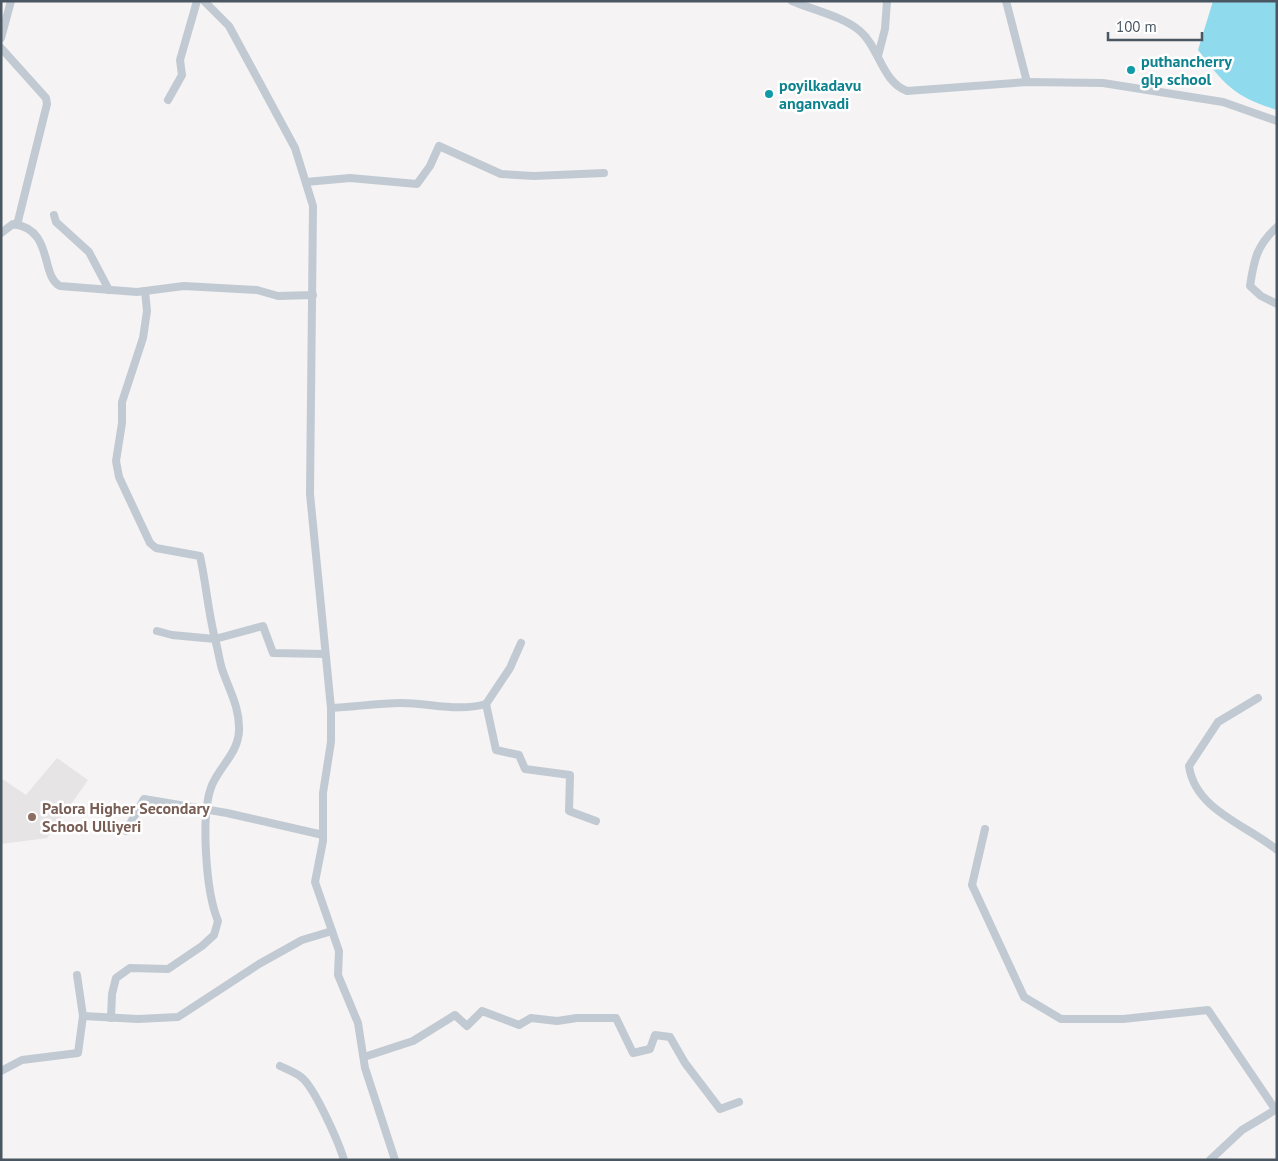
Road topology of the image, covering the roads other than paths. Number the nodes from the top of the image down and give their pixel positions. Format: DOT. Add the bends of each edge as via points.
graph roads {
  1 [pos="11,1"];
  2 [pos="197,1"];
  3 [pos="204,1"];
  4 [pos="792,1"];
  5 [pos="887,1"];
  6 [pos="1006,1"];
  7 [pos="1,38"];
  8 [pos="1,48"];
  9 [pos="878,56"];
  10 [pos="1027,82"];
  11 [pos="168,100"];
  12 [pos="1277,121"];
  13 [pos="604,173"];
  14 [pos="306,182"];
  15 [pos="54,215"];
  16 [pos="17,225"];
  17 [pos="1277,227"];
  18 [pos="1,233"];
  19 [pos="109,290"];
  20 [pos="146,291"];
  21 [pos="312,295"];
  22 [pos="1277,304"];
  23 [pos="157,631"];
  24 [pos="215,639"];
  25 [pos="521,643"];
  26 [pos="325,654"];
  27 [pos="1258,698"];
  28 [pos="486,704"];
  29 [pos="331,708"];
  30 [pos="208,810"];
  31 [pos="596,821"];
  32 [pos="985,829"];
  33 [pos="126,830"];
  34 [pos="323,836"];
  35 [pos="1277,850"];
  36 [pos="332,931"];
  37 [pos="77,975"];
  38 [pos="83,1016"];
  39 [pos="111,1018"];
  40 [pos="364,1057"];
  41 [pos="280,1066"];
  42 [pos="1,1071"];
  43 [pos="740,1102"];
  44 [pos="1276,1109"];
  45 [pos="344,1160"];
  46 [pos="395,1160"];
  47 [pos="1210,1160"];
  1 -- 7 [label="street"];
  2 -- 11 [label="street" via="180,60 182,75"];
  3 -- 14 [label="street" via="229,26 295,148"];
  4 -- 9 [label="street" via="853,26 862,32"];
  5 -- 9 [label="street" via="885,29"];
  6 -- 10 [label="street"];
  8 -- 16 [label="street" via="46,98 47,104"];
  9 -- 10 [label="street" via="893,82 907,91"];
  10 -- 12 [label="street" via="1103,83 1223,102"];
  13 -- 14 [label="street" via="501,174 439,146 417,184 350,178"];
  14 -- 21 [label="street" via="313,206"];
  15 -- 19 [label="street" via="56,222 89,252"];
  16 -- 18 [label="street"];
  16 -- 19 [label="street" via="41,242 57,285"];
  17 -- 22 [label="street" via="1258,249 1250,286"];
  19 -- 20 [label="street"];
  20 -- 21 [label="street" via="184,286 257,290 278,296"];
  20 -- 24 [label="street" via="143,338 122,402 116,461 119,477 150,543 156,548 200,556"];
  21 -- 26 [label="street" via="310,494"];
  23 -- 24 [label="street"];
  24 -- 26 [label="street" via="263,626 273,653"];
  24 -- 30 [label="street" via="222,668 238,706 239,731 236,746 210,787"];
  25 -- 28 [label="street" via="510,668"];
  26 -- 29 [label="street"];
  27 -- 35 [label="street" via="1218,722 1188,766 1193,780 1210,803"];
  28 -- 29 [label="street" via="440,708 402,703"];
  28 -- 31 [label="street" via="496,750 519,755 525,769 570,775 568,811"];
  29 -- 34 [label="street"];
  30 -- 33 [label="street" via="144,799"];
  30 -- 34 [label="street"];
  30 -- 39 [label="street" via="207,881 218,921 214,935 168,969 130,968 116,978"];
  32 -- 44 [label="street" via="972,885 1024,997 1061,1018 1124,1019 1208,1010"];
  34 -- 36 [label="street" via="315,882"];
  36 -- 39 [label="street" via="302,940 259,964 178,1017"];
  36 -- 40 [label="street" via="338,951 338,975 358,1023"];
  37 -- 38 [label="street"];
  38 -- 39 [label="street"];
  38 -- 42 [label="street" via="78,1053 22,1060"];
  40 -- 43 [label="street" via="413,1041 454,1016 467,1026 482,1011 519,1026 531,1018 557,1021 616,1018 633,1052 650,1049 655,1035 670,1037 685,1063 720,1109"];
  40 -- 46 [label="street"];
  41 -- 45 [label="street" via="302,1077 310,1086 338,1140"];
  44 -- 47 [label="street" via="1242,1130"];
}
